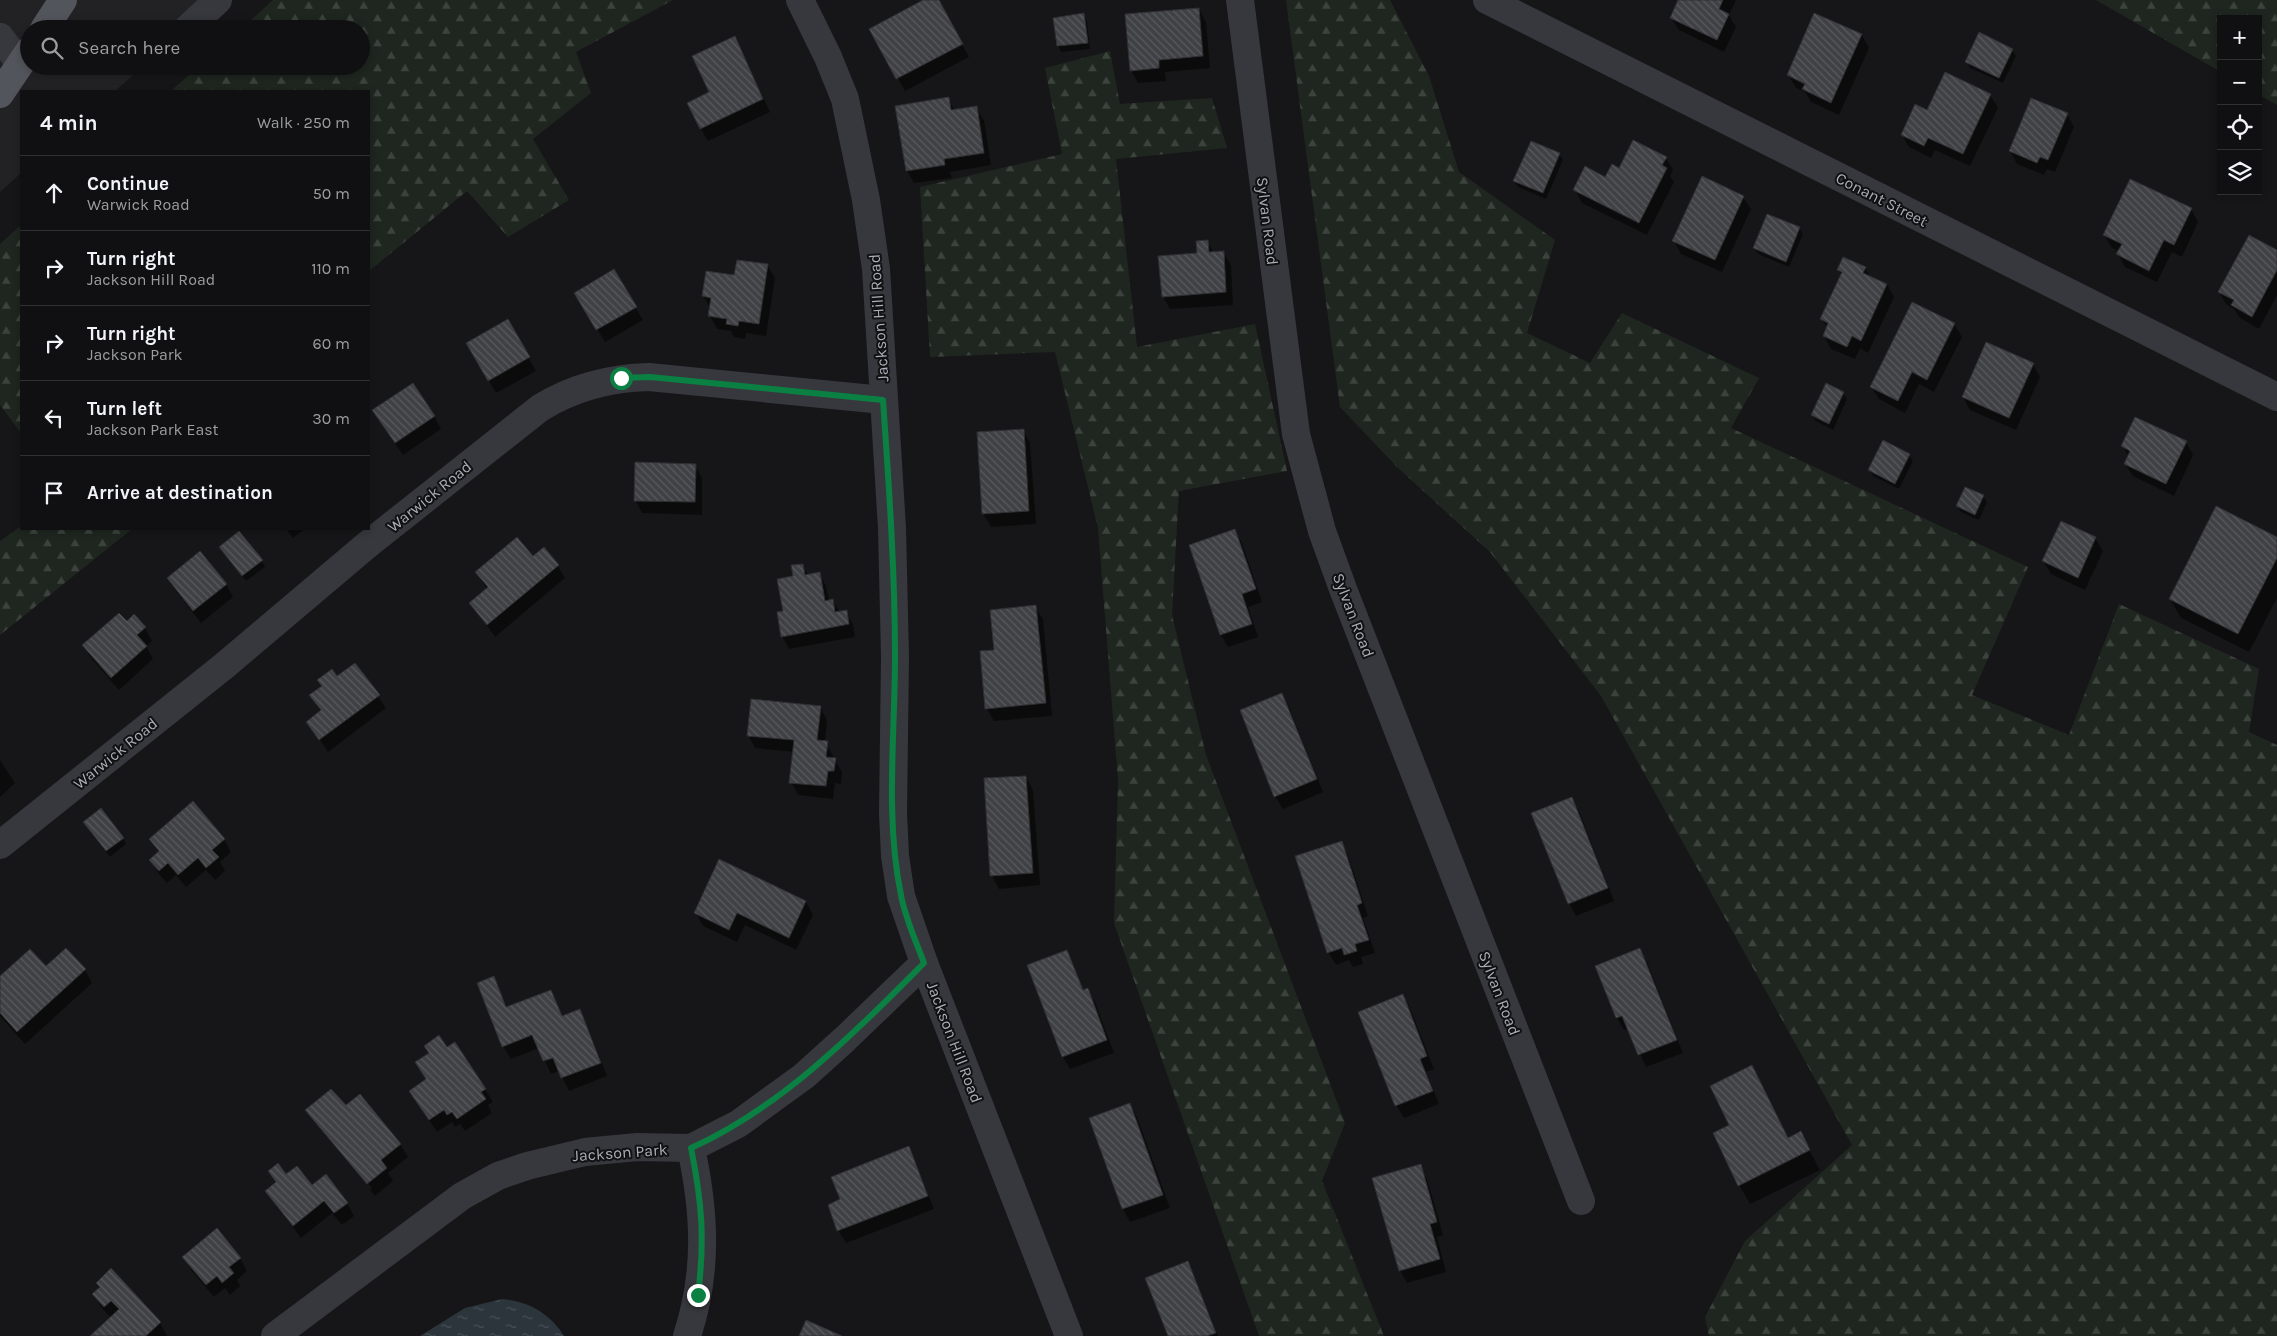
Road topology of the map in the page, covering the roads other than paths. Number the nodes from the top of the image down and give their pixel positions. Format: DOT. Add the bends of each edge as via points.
graph roads {
  1 [pos="63,0"];
  2 [pos="218,0"];
  3 [pos="800,0"];
  4 [pos="1240,0"];
  5 [pos="1487,0"];
  6 [pos="50,20"];
  7 [pos="196,20"];
  8 [pos="0,37"];
  9 [pos="20,54"];
  10 [pos="20,63"];
  11 [pos="0,94"];
  12 [pos="2277,397"];
  13 [pos="883,400"];
  14 [pos="0,845"];
  15 [pos="924,963"];
  16 [pos="691,1148"];
  17 [pos="1581,1200"];
  18 [pos="275,1336"];
  19 [pos="687,1336"];
  20 [pos="1069,1336"];
  1 -- 6 [label="main road"];
  2 -- 7 [label="street"];
  3 -- 13 [label="street, Jackson Hill Road" via="845,99 855,142 876,269"];
  4 -- 17 [label="street, Sylvan Road" via="1296,434 1307,482 1343,589"];
  5 -- 12 [label="street, Conant Street"];
  8 -- 9 [label="street"];
  10 -- 11 [label="main road"];
  13 -- 14 [label="street, Warwick Road" via="650,377 598,382 556,398 367,545 224,666"];
  13 -- 15 [label="street, Jackson Hill Road" via="894,597 895,856 901,896"];
  15 -- 16 [label="street, Jackson Park" via="804,1076 738,1124"];
  15 -- 20 [label="street, Jackson Hill Road"];
  16 -- 18 [label="street, Jackson Park" via="637,1147 585,1152 498,1176 462,1196"];
  16 -- 19 [label="street" via="702,1206 703,1254 694,1316"];
}
